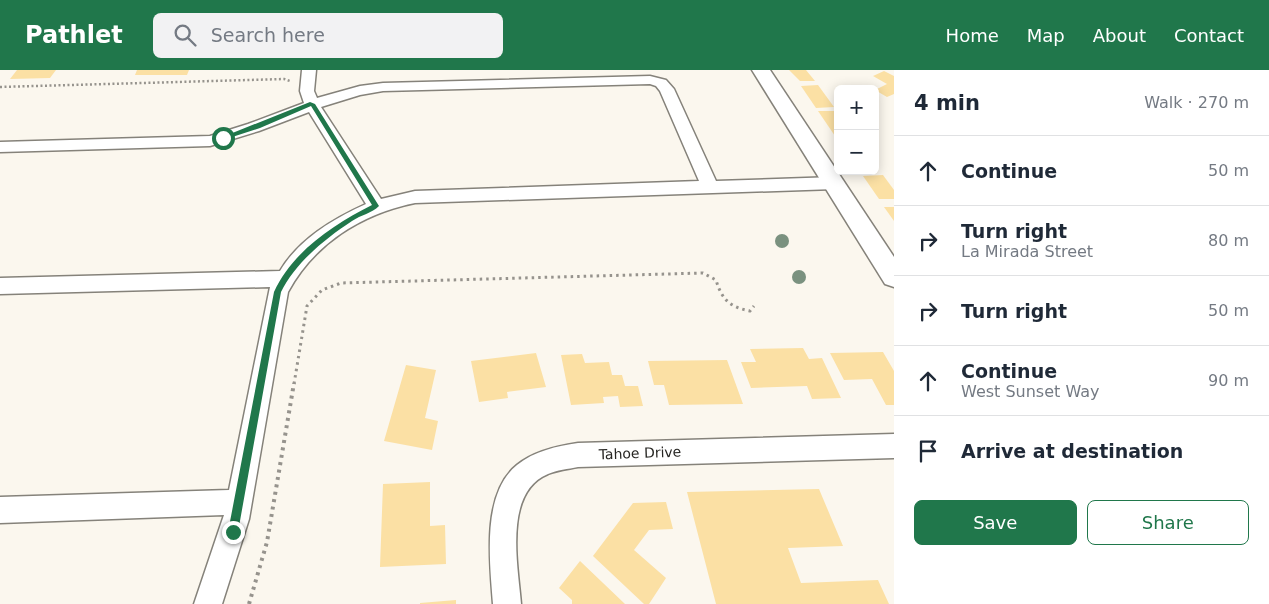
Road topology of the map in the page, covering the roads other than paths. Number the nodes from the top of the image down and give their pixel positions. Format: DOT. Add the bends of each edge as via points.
graph roads {
  1 [pos="309,70"];
  2 [pos="761,70"];
  3 [pos="312,104"];
  4 [pos="0,147"];
  5 [pos="835,183"];
  6 [pos="710,187"];
  7 [pos="376,206"];
  8 [pos="894,277"];
  9 [pos="283,279"];
  10 [pos="0,286"];
  11 [pos="894,446"];
  12 [pos="239,502"];
  13 [pos="0,510"];
  14 [pos="208,604"];
  15 [pos="507,604"];
  1 -- 3 [label="street" via="307,91"];
  2 -- 5 [label="street"];
  3 -- 4 [label="street" via="238,134 210,141"];
  3 -- 6 [label="street" via="345,92 390,86 656,81 667,89"];
  3 -- 7 [label="street"];
  5 -- 6 [label="street"];
  5 -- 8 [label="street"];
  6 -- 7 [label="street" via="421,196"];
  7 -- 9 [label="street" via="322,238"];
  9 -- 10 [label="street"];
  9 -- 12 [label="street"];
  11 -- 15 [label="street, Tahoe Drive" via="588,455 554,459 533,468 518,480 510,498 504,521 503,547"];
  12 -- 13 [label="street"];
  12 -- 14 [label="street" via="227,551"];
}
